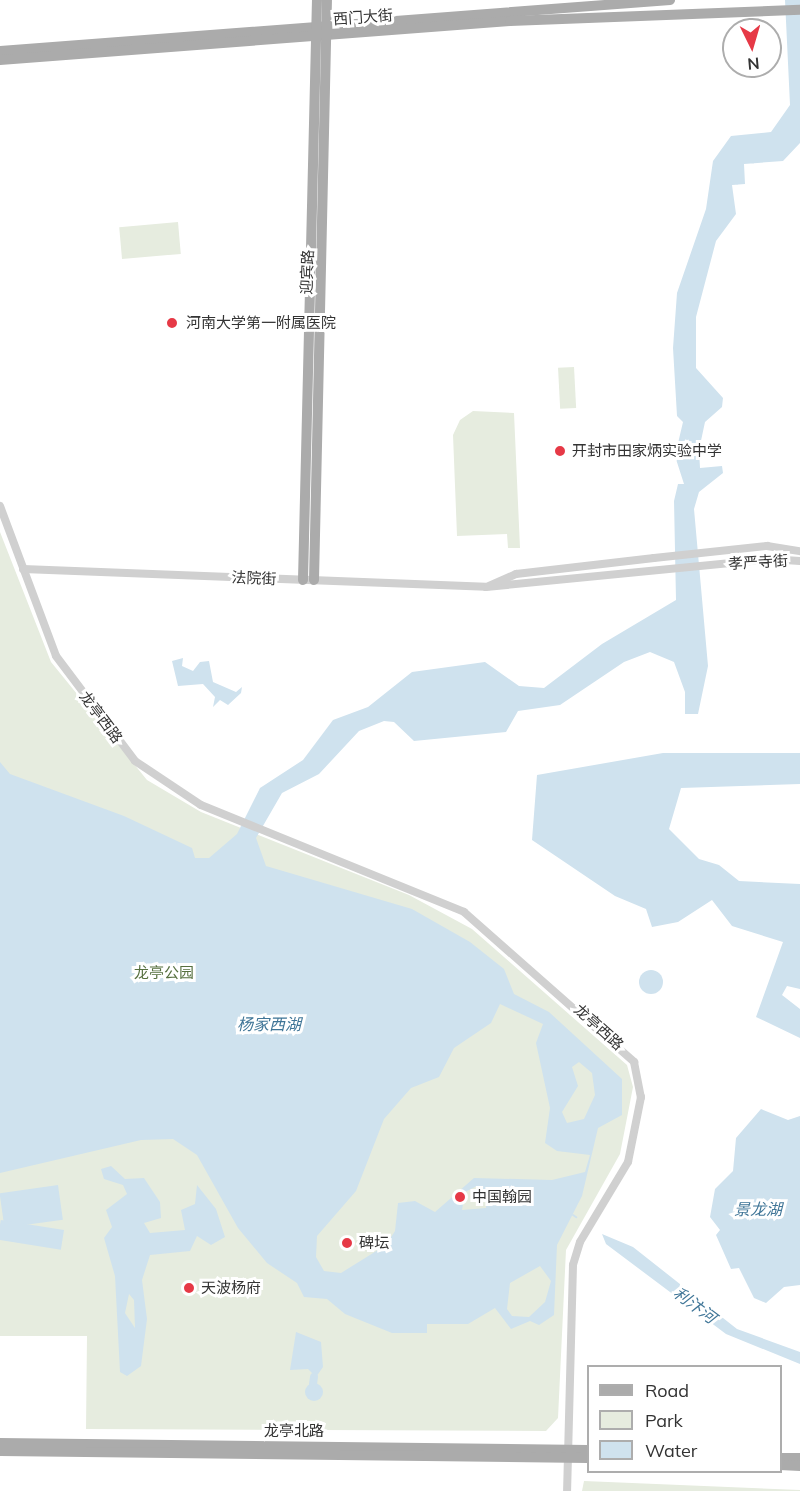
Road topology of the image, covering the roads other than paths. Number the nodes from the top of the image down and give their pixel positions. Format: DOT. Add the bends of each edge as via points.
graph roads {
  1 [pos="317,0"];
  2 [pos="327,0"];
  3 [pos="670,0"];
  4 [pos="800,10"];
  5 [pos="323,31"];
  6 [pos="0,51"];
  7 [pos="0,60"];
  8 [pos="0,506"];
  9 [pos="800,551"];
  10 [pos="716,552"];
  11 [pos="800,561"];
  12 [pos="715,565"];
  13 [pos="23,569"];
  14 [pos="308,580"];
  15 [pos="486,587"];
  16 [pos="0,1443"];
  17 [pos="587,1450"];
  18 [pos="0,1451"];
  19 [pos="572,1454"];
  20 [pos="587,1458"];
  21 [pos="782,1458"];
  22 [pos="800,1458"];
  23 [pos="782,1465"];
  24 [pos="800,1466"];
  25 [pos="567,1491"];
  1 -- 5 [label="main road, 迎宾路"];
  2 -- 5 [label="main road, 迎宾路"];
  3 -- 5 [label="main road, 西门大街"];
  4 -- 5 [label="main road, 西门大街"];
  5 -- 6 [label="main road, 西门大街"];
  5 -- 7 [label="main road, 西门大街"];
  5 -- 14 [label="main road, 迎宾路"];
  8 -- 13 [label="street, 龙亭西路"];
  9 -- 10 [label="street, 孝严寺街" via="767,546"];
  10 -- 15 [label="street, 法院街" via="516,574"];
  11 -- 12 [label="street, 孝严寺街"];
  12 -- 15 [label="street, 法院街"];
  13 -- 14 [label="street, 法院街"];
  13 -- 19 [label="street, 龙亭西路" via="56,656 125,749 165,785 268,833 464,912 621,1046 637,1067 641,1097 628,1162 580,1242 573,1265"];
  14 -- 15 [label="street, 法院街"];
  16 -- 19 [label="main road, 龙亭北路"];
  17 -- 19 [label="main road, 龙亭北路"];
  18 -- 19 [label="main road, 龙亭北路"];
  19 -- 20 [label="main road, 龙亭北路"];
  19 -- 25 [label="street, 龙亭西路"];
  21 -- 22 [label="main road"];
  23 -- 24 [label="main road"];
}
